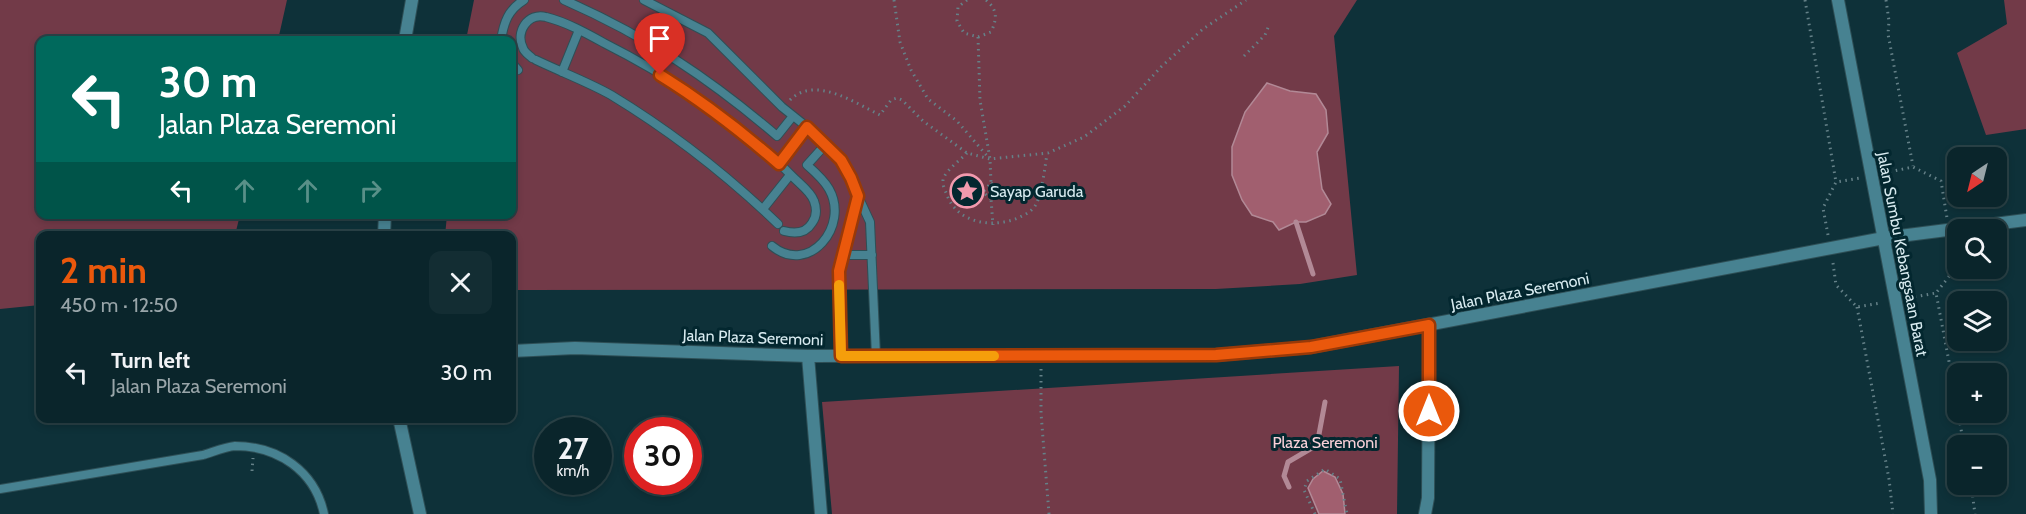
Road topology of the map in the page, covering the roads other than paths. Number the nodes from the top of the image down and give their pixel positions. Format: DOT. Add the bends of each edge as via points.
graph roads {
  1 [pos="412,0"];
  2 [pos="524,0"];
  3 [pos="564,0"];
  4 [pos="644,0"];
  5 [pos="1838,0"];
  6 [pos="579,30"];
  7 [pos="406,36"];
  8 [pos="502,36"];
  9 [pos="562,72"];
  10 [pos="794,116"];
  11 [pos="807,127"];
  12 [pos="825,145"];
  13 [pos="779,164"];
  14 [pos="790,175"];
  15 [pos="858,196"];
  16 [pos="763,209"];
  17 [pos="2026,220"];
  18 [pos="1884,238"];
  19 [pos="772,246"];
  20 [pos="843,255"];
  21 [pos="872,255"];
  22 [pos="1429,325"];
  23 [pos="516,351"];
  24 [pos="808,356"];
  25 [pos="841,356"];
  26 [pos="876,356"];
  27 [pos="400,423"];
  28 [pos="0,489"];
  29 [pos="324,514"];
  30 [pos="420,514"];
  31 [pos="821,514"];
  32 [pos="1425,514"];
  33 [pos="1931,514"];
  1 -- 7 [label="street"];
  2 -- 8 [label="lane" via="508,14"];
  3 -- 10 [label="lane" via="609,20 685,64 777,136"];
  4 -- 10 [label="lane" via="708,33"];
  5 -- 18 [label="street, Jalan Sumbu Kebangsaan Barat"];
  6 -- 9 [label="lane"];
  6 -- 9 [label="lane" via="544,16 532,17 523,26 523,50"];
  6 -- 13 [label="lane" via="691,94"];
  9 -- 16 [label="lane" via="609,94 669,133"];
  10 -- 11 [label="lane"];
  11 -- 12 [label="lane"];
  11 -- 13 [label="lane"];
  12 -- 15 [label="lane" via="841,160"];
  12 -- 19 [label="lane" via="807,165 830,190 835,217 831,230 823,242 800,255 786,254"];
  13 -- 14 [label="lane"];
  14 -- 16 [label="lane"];
  14 -- 16 [label="lane" via="813,199 817,211 812,225 792,233"];
  15 -- 20 [label="lane"];
  15 -- 21 [label="lane" via="870,222"];
  17 -- 18 [label="street, Jalan Plaza Seremoni"];
  18 -- 22 [label="street, Jalan Plaza Seremoni"];
  18 -- 33 [label="street, Jalan Sumbu Kebangsaan Barat" via="1930,480"];
  20 -- 21 [label="lane"];
  20 -- 25 [label="lane" via="839,271"];
  21 -- 26 [label="lane"];
  22 -- 26 [label="street, Jalan Plaza Seremoni" via="1311,347 1216,355"];
  22 -- 32 [label="street"];
  23 -- 24 [label="street, Jalan Plaza Seremoni" via="575,348"];
  24 -- 25 [label="street, Jalan Plaza Seremoni"];
  24 -- 31 [label="street"];
  25 -- 26 [label="street, Jalan Plaza Seremoni"];
  27 -- 30 [label="street"];
  28 -- 29 [label="lane" via="203,455 232,446 279,454 302,470 316,490"];
}
